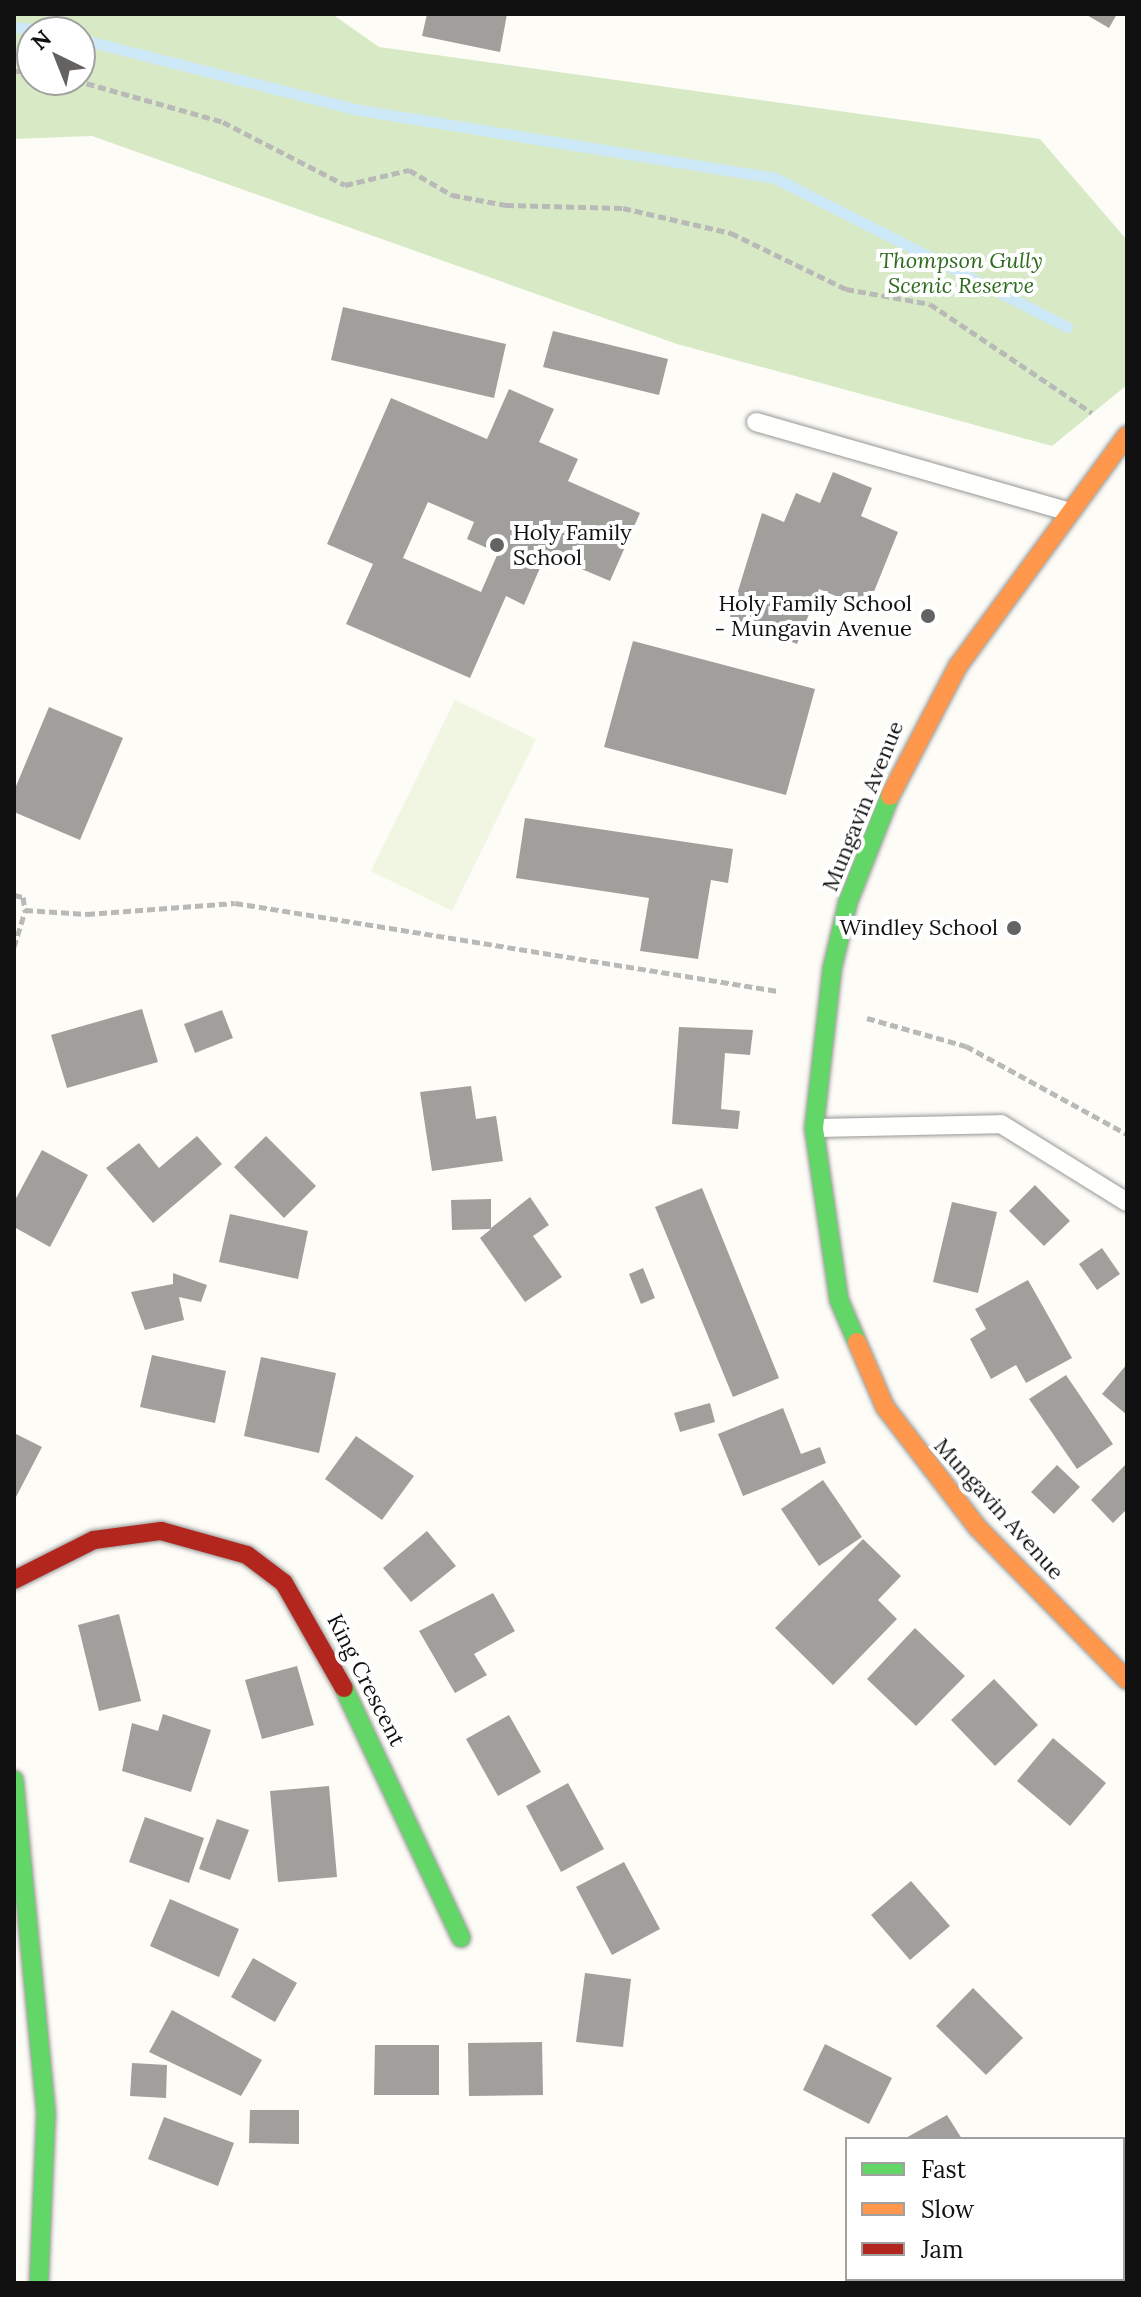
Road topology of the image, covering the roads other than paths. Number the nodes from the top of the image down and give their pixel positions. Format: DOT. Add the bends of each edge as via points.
graph roads {
  1 [pos="756,422"];
  2 [pos="1126,436"];
  3 [pos="1067,511"];
  4 [pos="814,1128"];
  5 [pos="1127,1202"];
  6 [pos="14,1580"];
  7 [pos="1127,1680"];
  8 [pos="14,1780"];
  9 [pos="461,1938"];
  10 [pos="39,2283"];
  1 -- 3 [label="lane"];
  2 -- 3 [label="main road, Mungavin Avenue"];
  3 -- 4 [label="main road, Mungavin Avenue" via="927,716 870,839 832,969"];
  4 -- 5 [label="lane" via="1001,1124"];
  4 -- 7 [label="main road, Mungavin Avenue" via="839,1300 885,1407 977,1527"];
  6 -- 9 [label="main road, King Crescent" via="94,1540 161,1531 247,1555 284,1583 318,1633"];
  8 -- 10 [label="main road" via="46,2114"];
}
